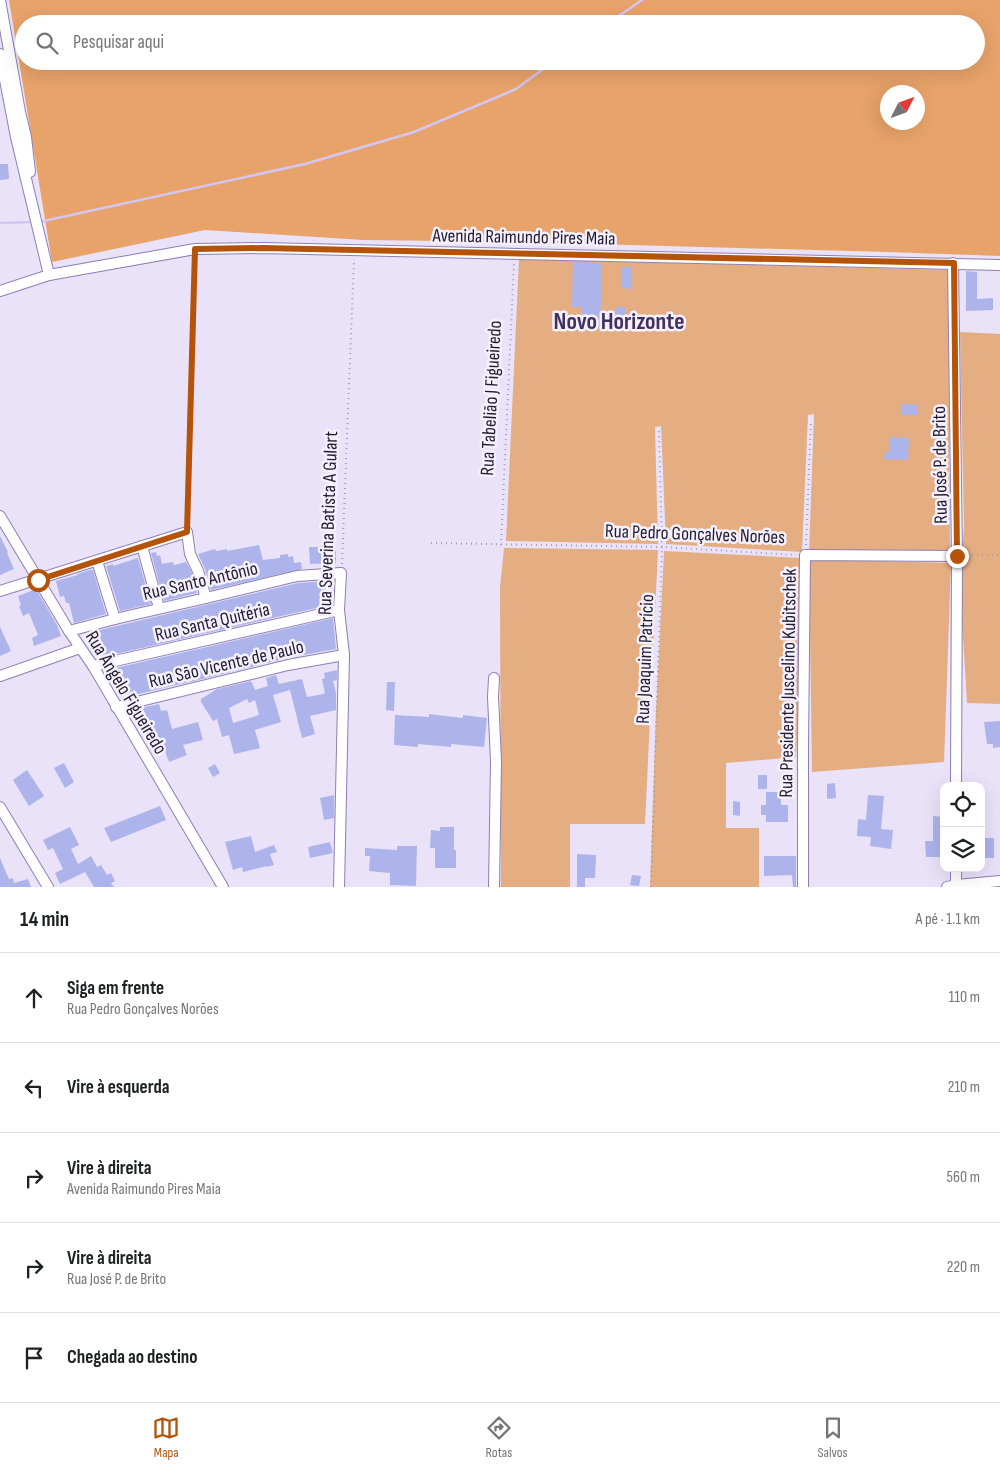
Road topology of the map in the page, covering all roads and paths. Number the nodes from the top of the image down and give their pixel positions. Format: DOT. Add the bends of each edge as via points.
graph roads {
  1 [pos="0,0"];
  2 [pos="0,54"];
  3 [pos="5,111"];
  4 [pos="37,222"];
  5 [pos="195,249"];
  6 [pos="354,250"];
  7 [pos="514,253"];
  8 [pos="954,263"];
  9 [pos="1000,265"];
  10 [pos="49,275"];
  11 [pos="0,291"];
  12 [pos="811,420"];
  13 [pos="660,431"];
  14 [pos="0,516"];
  15 [pos="187,532"];
  16 [pos="430,543"];
  17 [pos="501,545"];
  18 [pos="142,546"];
  19 [pos="662,547"];
  20 [pos="806,555"];
  21 [pos="1000,555"];
  22 [pos="957,556"];
  23 [pos="97,561"];
  24 [pos="341,573"];
  25 [pos="38,580"];
  26 [pos="0,591"];
  27 [pos="206,598"];
  28 [pos="159,608"];
  29 [pos="339,610"];
  30 [pos="115,618"];
  31 [pos="69,631"];
  32 [pos="80,648"];
  33 [pos="344,655"];
  34 [pos="92,666"];
  35 [pos="0,676"];
  36 [pos="494,678"];
  37 [pos="116,706"];
  38 [pos="956,782"];
  39 [pos="0,807"];
  40 [pos="955,872"];
  41 [pos="996,883"];
  42 [pos="952,886"];
  43 [pos="48,887"];
  44 [pos="223,887"];
  45 [pos="339,887"];
  46 [pos="494,887"];
  47 [pos="651,887"];
  48 [pos="803,887"];
  1 -- 4 [label="street" via="26,137"];
  2 -- 3 [label="street"];
  3 -- 4 [label="street"];
  4 -- 10 [label="street"];
  5 -- 6 [label="street, Avenida Raimundo Pires Maia"];
  5 -- 10 [label="street, Avenida Raimundo Pires Maia"];
  5 -- 15 [label="path"];
  6 -- 7 [label="street, Avenida Raimundo Pires Maia"];
  6 -- 24 [label="path, Rua Severina Batista A Gulart"];
  7 -- 8 [label="street, Avenida Raimundo Pires Maia"];
  7 -- 17 [label="path, Rua Tabelião J Figueiredo"];
  8 -- 9 [label="street, Avenida Raimundo Pires Maia"];
  8 -- 22 [label="street, Rua José P. de Brito"];
  10 -- 11 [label="street"];
  12 -- 20 [label="path, Rua Presidente Juscelino Kubitschek"];
  13 -- 19 [label="path, Rua Joaquim Patrício"];
  14 -- 25 [label="street, Rua Ângelo Figueiredo"];
  15 -- 18 [label="street"];
  15 -- 27 [label="street" via="190,554"];
  16 -- 17 [label="path, Rua Pedro Gonçalves Norões"];
  17 -- 19 [label="path, Rua Pedro Gonçalves Norões"];
  18 -- 23 [label="street"];
  18 -- 28 [label="street"];
  19 -- 20 [label="path, Rua Pedro Gonçalves Norões"];
  19 -- 47 [label="path, Rua Joaquim Patrício"];
  20 -- 22 [label="street, Rua Pedro Gonçalves Norões"];
  20 -- 48 [label="street, Rua Presidente Juscelino Kubitschek"];
  21 -- 22 [label="path"];
  22 -- 38 [label="street, Rua José P. de Brito"];
  23 -- 25 [label="street"];
  23 -- 30 [label="street"];
  24 -- 27 [label="street, Rua Santo Antônio" via="297,576"];
  24 -- 29 [label="street, Rua Severina Batista A Gulart"];
  25 -- 26 [label="street"];
  25 -- 31 [label="street, Rua Ângelo Figueiredo"];
  27 -- 28 [label="street, Rua Santo Antônio"];
  28 -- 30 [label="street, Rua Santo Antônio"];
  29 -- 33 [label="street, Rua Severina Batista A Gulart"];
  29 -- 34 [label="street, Rua Santa Quitéria"];
  30 -- 31 [label="street, Rua Santo Antônio"];
  31 -- 32 [label="street, Rua Ângelo Figueiredo"];
  32 -- 34 [label="street, Rua Ângelo Figueiredo"];
  32 -- 35 [label="street"];
  33 -- 37 [label="street, Rua São Vicente de Paulo"];
  33 -- 45 [label="street, Rua Severina Batista A Gulart"];
  34 -- 37 [label="street, Rua Ângelo Figueiredo"];
  36 -- 46 [label="street"];
  37 -- 44 [label="street, Rua Ângelo Figueiredo"];
  39 -- 43 [label="street"];
  40 -- 42 [label="street"];
  41 -- 42 [label="street"];
}
